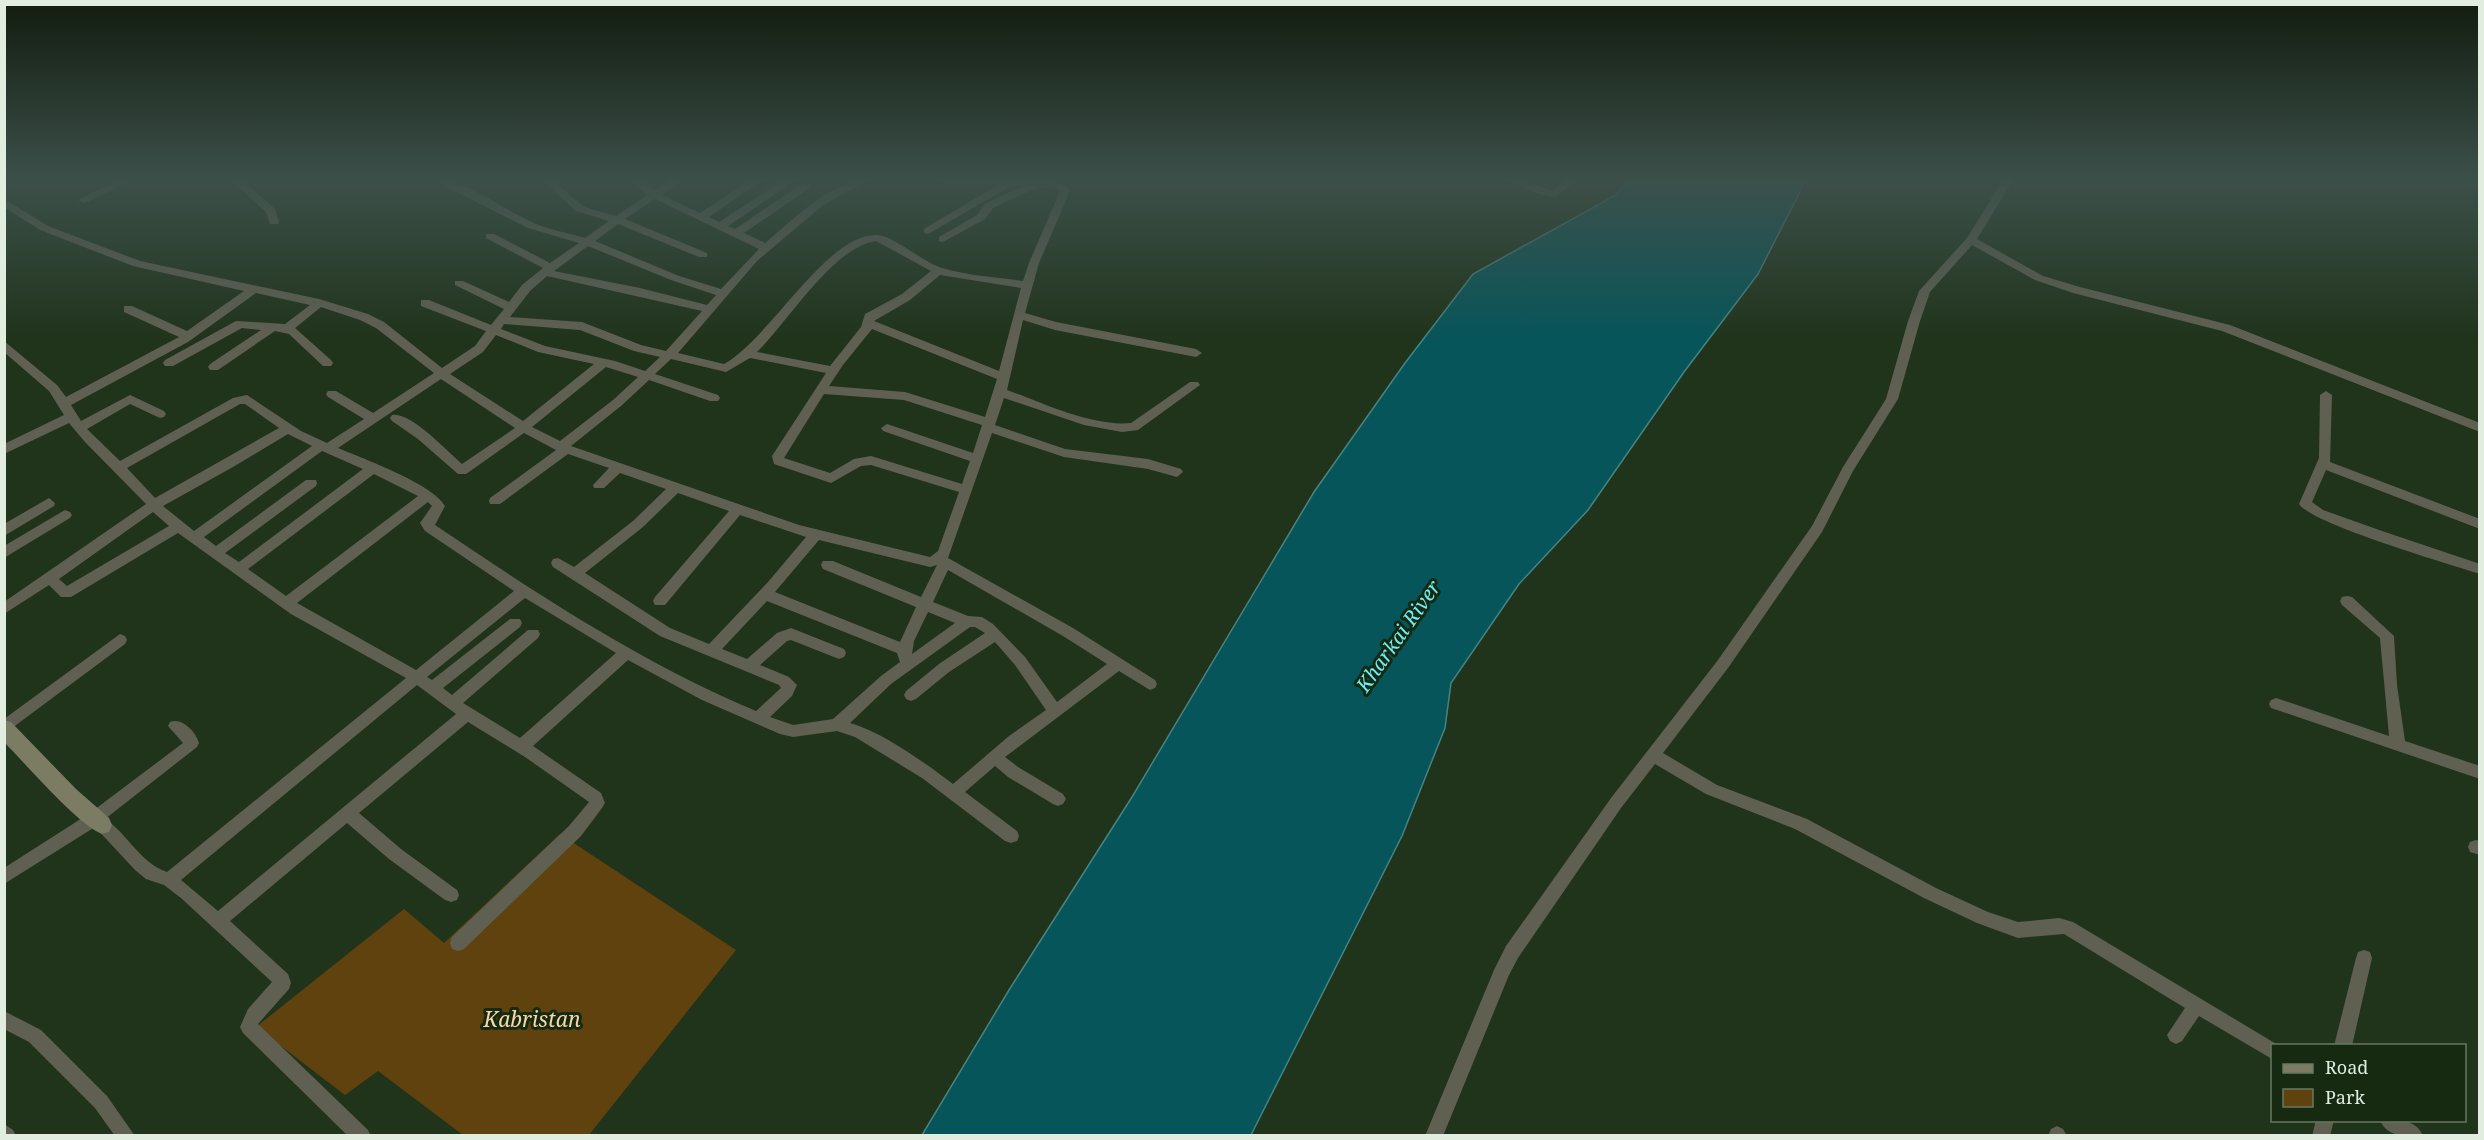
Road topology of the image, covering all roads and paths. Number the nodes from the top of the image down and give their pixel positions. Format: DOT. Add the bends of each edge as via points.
graph roads {
  1 [pos="57,233"];
  2 [pos="557,233"];
  3 [pos="599,233"];
  4 [pos="649,233"];
  5 [pos="784,233"];
  6 [pos="953,233"];
  7 [pos="1047,233"];
  8 [pos="1975,233"];
  9 [pos="736,234"];
  10 [pos="490,236"];
  11 [pos="943,239"];
  12 [pos="1971,240"];
  13 [pos="587,242"];
  14 [pos="766,248"];
  15 [pos="703,255"];
  16 [pos="548,270"];
  17 [pos="939,271"];
  18 [pos="459,283"];
  19 [pos="1027,285"];
  20 [pos="254,289"];
  21 [pos="722,294"];
  22 [pos="319,303"];
  23 [pos="424,303"];
  24 [pos="512,308"];
  25 [pos="129,309"];
  26 [pos="708,309"];
  27 [pos="1018,315"];
  28 [pos="502,320"];
  29 [pos="869,323"];
  30 [pos="273,327"];
  31 [pos="287,328"];
  32 [pos="494,332"];
  33 [pos="187,336"];
  34 [pos="4,345"];
  35 [pos="748,354"];
  36 [pos="1196,354"];
  37 [pos="668,355"];
  38 [pos="169,363"];
  39 [pos="327,363"];
  40 [pos="603,363"];
  41 [pos="214,367"];
  42 [pos="834,371"];
  43 [pos="441,374"];
  44 [pos="647,375"];
  45 [pos="1004,377"];
  46 [pos="1194,385"];
  47 [pos="822,390"];
  48 [pos="1000,392"];
  49 [pos="332,394"];
  50 [pos="2326,395"];
  51 [pos="714,398"];
  52 [pos="64,403"];
  53 [pos="160,414"];
  54 [pos="372,418"];
  55 [pos="396,418"];
  56 [pos="75,423"];
  57 [pos="989,425"];
  58 [pos="288,428"];
  59 [pos="522,428"];
  60 [pos="887,428"];
  61 [pos="2480,428"];
  62 [pos="324,447"];
  63 [pos="564,448"];
  64 [pos="4,450"];
  65 [pos="978,459"];
  66 [pos="2323,464"];
  67 [pos="119,466"];
  68 [pos="619,466"];
  69 [pos="372,469"];
  70 [pos="1177,472"];
  71 [pos="311,483"];
  72 [pos="599,485"];
  73 [pos="674,489"];
  74 [pos="967,490"];
  75 [pos="427,496"];
  76 [pos="495,501"];
  77 [pos="49,503"];
  78 [pos="154,505"];
  79 [pos="737,510"];
  80 [pos="64,515"];
  81 [pos="2480,524"];
  82 [pos="180,526"];
  83 [pos="4,531"];
  84 [pos="816,535"];
  85 [pos="195,537"];
  86 [pos="217,552"];
  87 [pos="4,553"];
  88 [pos="942,561"];
  89 [pos="558,563"];
  90 [pos="828,565"];
  91 [pos="239,568"];
  92 [pos="2480,568"];
  93 [pos="576,573"];
  94 [pos="50,578"];
  95 [pos="525,590"];
  96 [pos="765,594"];
  97 [pos="660,601"];
  98 [pos="2347,601"];
  99 [pos="287,603"];
  100 [pos="924,605"];
  101 [pos="4,609"];
  102 [pos="967,622"];
  103 [pos="515,623"];
  104 [pos="532,634"];
  105 [pos="995,634"];
  106 [pos="120,640"];
  107 [pos="711,651"];
  108 [pos="627,652"];
  109 [pos="839,653"];
  110 [pos="905,657"];
  111 [pos="1118,664"];
  112 [pos="749,666"];
  113 [pos="417,677"];
  114 [pos="1150,684"];
  115 [pos="432,688"];
  116 [pos="910,695"];
  117 [pos="452,703"];
  118 [pos="2276,704"];
  119 [pos="1055,711"];
  120 [pos="467,714"];
  121 [pos="759,718"];
  122 [pos="837,725"];
  123 [pos="175,726"];
  124 [pos="4,728"];
  125 [pos="521,747"];
  126 [pos="2398,747"];
  127 [pos="1653,755"];
  128 [pos="995,757"];
  129 [pos="2480,773"];
  130 [pos="953,793"];
  131 [pos="1058,799"];
  132 [pos="347,813"];
  133 [pos="99,821"];
  134 [pos="1011,836"];
  135 [pos="4,876"];
  136 [pos="169,880"];
  137 [pos="451,895"];
  138 [pos="218,921"];
  139 [pos="458,943"];
  140 [pos="2364,958"];
  141 [pos="2196,1006"];
  142 [pos="4,1019"];
  143 [pos="2176,1035"];
  144 [pos="2343,1044"];
  145 [pos="2271,1049"];
  146 [pos="2393,1122"];
  147 [pos="126,1136"];
  148 [pos="362,1136"];
  149 [pos="1434,1136"];
  150 [pos="2414,1136"];
  1 -- 20 [label="street" via="137,264"];
  2 -- 13 [label="street"];
  3 -- 13 [label="street"];
  4 -- 15 [label="street"];
  5 -- 14 [label="street"];
  6 -- 11 [label="street"];
  7 -- 19 [label="street"];
  8 -- 12 [label="street"];
  9 -- 14 [label="street"];
  10 -- 16 [label="street"];
  12 -- 61 [label="street" via="2039,278 2226,328"];
  12 -- 127 [label="street" via="1925,291 1892,399 1847,470 1817,529 1723,664"];
  13 -- 16 [label="street"];
  13 -- 21 [label="street"];
  14 -- 21 [label="street"];
  16 -- 24 [label="street" via="526,288"];
  16 -- 26 [label="street" via="566,279"];
  17 -- 19 [label="street"];
  17 -- 29 [label="street" via="906,297 869,317"];
  17 -- 35 [label="street" via="878,238 862,238 815,279"];
  18 -- 24 [label="street"];
  19 -- 27 [label="street"];
  20 -- 22 [label="street"];
  20 -- 33 [label="street"];
  21 -- 26 [label="street"];
  22 -- 31 [label="street"];
  22 -- 43 [label="street" via="380,325"];
  23 -- 32 [label="street"];
  24 -- 28 [label="street"];
  25 -- 33 [label="street"];
  26 -- 37 [label="street"];
  27 -- 36 [label="street"];
  27 -- 45 [label="street"];
  28 -- 32 [label="street"];
  28 -- 37 [label="street" via="582,326 627,345"];
  29 -- 42 [label="street"];
  29 -- 45 [label="street"];
  30 -- 31 [label="street"];
  30 -- 38 [label="street" via="240,324"];
  30 -- 41 [label="street"];
  31 -- 39 [label="street"];
  32 -- 40 [label="street" via="560,355"];
  32 -- 43 [label="street" via="479,349"];
  33 -- 52 [label="street"];
  34 -- 52 [label="street" via="53,388"];
  35 -- 37 [label="street" via="726,368"];
  35 -- 42 [label="street"];
  37 -- 44 [label="street"];
  40 -- 44 [label="street"];
  40 -- 59 [label="street"];
  42 -- 47 [label="street"];
  43 -- 54 [label="street"];
  43 -- 59 [label="street"];
  44 -- 51 [label="street"];
  44 -- 63 [label="street"];
  45 -- 48 [label="street"];
  46 -- 48 [label="street" via="1134,427 1123,429"];
  47 -- 57 [label="street" via="905,396"];
  47 -- 74 [label="street" via="778,456 782,464 831,478 858,462 871,460"];
  48 -- 57 [label="street"];
  49 -- 54 [label="street"];
  50 -- 66 [label="street"];
  52 -- 56 [label="street"];
  53 -- 56 [label="street" via="130,399"];
  54 -- 62 [label="street"];
  55 -- 59 [label="street" via="420,431 462,471"];
  56 -- 64 [label="street"];
  56 -- 67 [label="street"];
  57 -- 65 [label="street"];
  57 -- 70 [label="street" via="1064,453 1148,464"];
  58 -- 62 [label="street"];
  58 -- 67 [label="street" via="252,401 242,399"];
  58 -- 78 [label="street"];
  59 -- 63 [label="street"];
  60 -- 65 [label="street"];
  62 -- 69 [label="street"];
  62 -- 85 [label="street"];
  63 -- 68 [label="street"];
  63 -- 76 [label="street"];
  65 -- 74 [label="street"];
  66 -- 81 [label="street"];
  66 -- 92 [label="street" via="2304,500 2309,508"];
  67 -- 78 [label="street"];
  68 -- 72 [label="street"];
  68 -- 73 [label="street"];
  69 -- 75 [label="street"];
  69 -- 91 [label="street"];
  71 -- 86 [label="street"];
  73 -- 79 [label="street"];
  73 -- 93 [label="street" via="638,524"];
  74 -- 88 [label="street"];
  75 -- 95 [label="street" via="439,506 429,518 430,528"];
  75 -- 99 [label="street"];
  77 -- 83 [label="street"];
  78 -- 82 [label="street"];
  78 -- 94 [label="street"];
  79 -- 84 [label="street"];
  79 -- 97 [label="street"];
  80 -- 87 [label="street"];
  82 -- 85 [label="street"];
  82 -- 94 [label="street" via="66,593"];
  84 -- 88 [label="street" via="918,560"];
  84 -- 96 [label="street"];
  85 -- 86 [label="street"];
  86 -- 91 [label="street"];
  88 -- 100 [label="street"];
  88 -- 111 [label="street"];
  89 -- 93 [label="street"];
  90 -- 100 [label="street"];
  91 -- 99 [label="street"];
  93 -- 107 [label="street" via="652,624"];
  94 -- 101 [label="street"];
  95 -- 108 [label="street"];
  95 -- 113 [label="street"];
  96 -- 107 [label="street"];
  96 -- 110 [label="street"];
  98 -- 126 [label="street" via="2387,636"];
  99 -- 113 [label="street"];
  100 -- 102 [label="street"];
  100 -- 110 [label="street"];
  102 -- 105 [label="street" via="976,621"];
  102 -- 110 [label="street"];
  103 -- 115 [label="street"];
  104 -- 117 [label="street"];
  105 -- 116 [label="street"];
  105 -- 119 [label="street"];
  106 -- 124 [label="street"];
  107 -- 112 [label="street"];
  108 -- 121 [label="street" via="685,685"];
  108 -- 125 [label="street"];
  109 -- 112 [label="street" via="791,634 782,637"];
  110 -- 122 [label="street"];
  111 -- 114 [label="street"];
  111 -- 119 [label="street"];
  112 -- 121 [label="street" via="790,685"];
  113 -- 115 [label="street"];
  113 -- 136 [label="street"];
  115 -- 117 [label="street"];
  117 -- 120 [label="street"];
  118 -- 126 [label="street"];
  119 -- 128 [label="street"];
  120 -- 125 [label="street"];
  120 -- 132 [label="street"];
  121 -- 122 [label="street" via="793,731"];
  122 -- 130 [label="street" via="860,732"];
  123 -- 133 [label="street" via="192,743"];
  124 -- 133 [label="street"];
  125 -- 139 [label="street" via="591,793 597,803 575,831"];
  126 -- 129 [label="street"];
  127 -- 141 [label="street" via="1720,794 1785,816 1958,906 2010,928 2024,932 2055,924 2067,927"];
  127 -- 149 [label="street" via="1512,952"];
  128 -- 130 [label="street"];
  128 -- 131 [label="street"];
  130 -- 134 [label="street"];
  132 -- 137 [label="street"];
  132 -- 138 [label="street"];
  133 -- 135 [label="street"];
  133 -- 136 [label="street" via="141,865"];
  136 -- 138 [label="street"];
  138 -- 148 [label="street" via="283,983 250,1020 249,1027"];
  140 -- 144 [label="street"];
  141 -- 143 [label="street"];
  141 -- 145 [label="street"];
  142 -- 147 [label="street" via="35,1036 101,1102"];
  146 -- 150 [label="street"];
}
